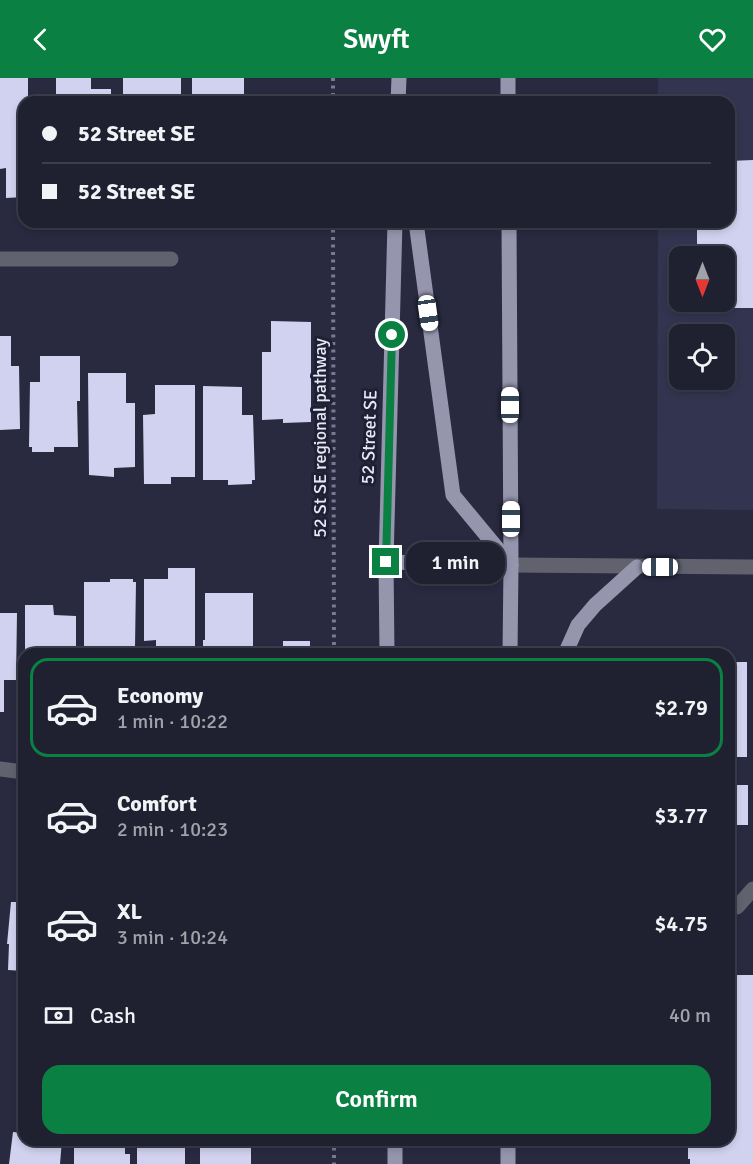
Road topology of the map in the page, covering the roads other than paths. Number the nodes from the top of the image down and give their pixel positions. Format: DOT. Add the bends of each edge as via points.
graph roads {
  1 [pos="508,78"];
  2 [pos="508,96"];
  3 [pos="395,228"];
  4 [pos="417,228"];
  5 [pos="509,228"];
  6 [pos="0,259"];
  7 [pos="171,259"];
  8 [pos="386,562"];
  9 [pos="511,565"];
  10 [pos="637,567"];
  11 [pos="753,567"];
  12 [pos="387,648"];
  13 [pos="510,648"];
  14 [pos="568,648"];
  15 [pos="0,769"];
  16 [pos="18,771"];
  17 [pos="753,889"];
  18 [pos="737,907"];
  19 [pos="395,1146"];
  20 [pos="508,1146"];
  21 [pos="395,1164"];
  22 [pos="508,1164"];
  1 -- 2 [label="main road"];
  3 -- 8 [label="main road, 52 Street SE"];
  4 -- 9 [label="main road" via="453,495"];
  5 -- 9 [label="main road"];
  6 -- 7 [label="street"];
  8 -- 9 [label="main road"];
  8 -- 12 [label="main road, 52 Street SE"];
  9 -- 10 [label="street"];
  9 -- 13 [label="main road"];
  10 -- 11 [label="street"];
  10 -- 14 [label="main road" via="595,605 578,625"];
  15 -- 16 [label="street"];
  17 -- 18 [label="street"];
  19 -- 21 [label="main road"];
  20 -- 22 [label="main road"];
}
